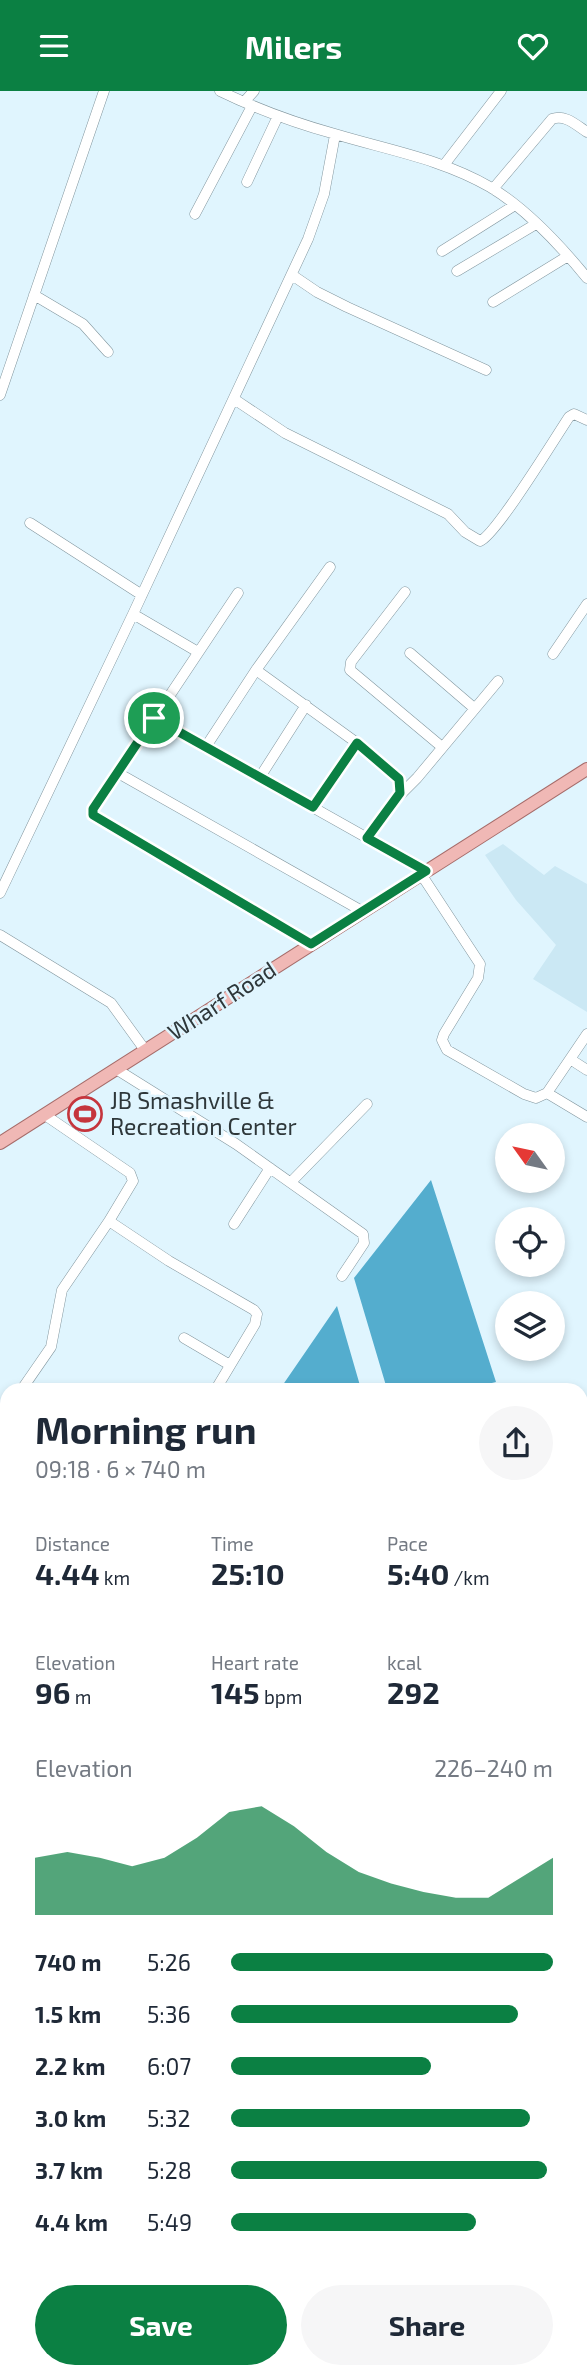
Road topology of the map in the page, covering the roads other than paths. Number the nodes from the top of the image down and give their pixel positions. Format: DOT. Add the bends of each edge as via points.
graph roads {
  1 [pos="104,91"];
  2 [pos="220,91"];
  3 [pos="254,91"];
  4 [pos="502,91"];
  5 [pos="248,104"];
  6 [pos="278,115"];
  7 [pos="585,128"];
  8 [pos="335,135"];
  9 [pos="444,165"];
  10 [pos="247,182"];
  11 [pos="493,189"];
  12 [pos="515,205"];
  13 [pos="195,214"];
  14 [pos="536,223"];
  15 [pos="442,251"];
  16 [pos="568,256"];
  17 [pos="457,271"];
  18 [pos="292,275"];
  19 [pos="587,278"];
  20 [pos="34,295"];
  21 [pos="493,302"];
  22 [pos="107,352"];
  23 [pos="486,370"];
  24 [pos="0,395"];
  25 [pos="234,399"];
  26 [pos="587,420"];
  27 [pos="30,523"];
  28 [pos="330,567"];
  29 [pos="405,591"];
  30 [pos="238,593"];
  31 [pos="142,595"];
  32 [pos="587,604"];
  33 [pos="133,614"];
  34 [pos="198,652"];
  35 [pos="410,653"];
  36 [pos="554,654"];
  37 [pos="256,670"];
  38 [pos="498,681"];
  39 [pos="306,705"];
  40 [pos="474,708"];
  41 [pos="154,718"];
  42 [pos="357,743"];
  43 [pos="442,747"];
  44 [pos="205,748"];
  45 [pos="587,769"];
  46 [pos="118,773"];
  47 [pos="260,777"];
  48 [pos="400,793"];
  49 [pos="313,807"];
  50 [pos="367,838"];
  51 [pos="423,872"];
  52 [pos="0,893"];
  53 [pos="362,911"];
  54 [pos="0,935"];
  55 [pos="311,944"];
  56 [pos="587,1034"];
  57 [pos="145,1050"];
  58 [pos="570,1059"];
  59 [pos="116,1069"];
  60 [pos="587,1070"];
  61 [pos="548,1093"];
  62 [pos="367,1104"];
  63 [pos="45,1115"];
  64 [pos="587,1117"];
  65 [pos="0,1143"];
  66 [pos="270,1168"];
  67 [pos="290,1182"];
  68 [pos="109,1221"];
  69 [pos="234,1224"];
  70 [pos="342,1276"];
  71 [pos="184,1338"];
  72 [pos="230,1365"];
  73 [pos="26,1383"];
  74 [pos="220,1383"];
  1 -- 20 [label="street"];
  2 -- 5 [label="street"];
  3 -- 5 [label="street"];
  4 -- 9 [label="street"];
  5 -- 6 [label="street"];
  5 -- 13 [label="street"];
  6 -- 8 [label="street"];
  6 -- 10 [label="street"];
  7 -- 11 [label="street" via="567,119 552,119"];
  8 -- 9 [label="street"];
  8 -- 18 [label="street" via="324,194"];
  9 -- 11 [label="street"];
  11 -- 12 [label="street"];
  12 -- 14 [label="street"];
  12 -- 15 [label="street"];
  14 -- 16 [label="street"];
  14 -- 17 [label="street"];
  16 -- 19 [label="street"];
  16 -- 21 [label="street"];
  18 -- 23 [label="street" via="347,307"];
  18 -- 25 [label="street"];
  20 -- 22 [label="street" via="83,324"];
  20 -- 24 [label="street"];
  25 -- 26 [label="street" via="285,433 448,514 480,541 494,530 569,417 575,414"];
  25 -- 31 [label="street"];
  27 -- 31 [label="street"];
  28 -- 37 [label="street"];
  29 -- 43 [label="street" via="351,662 351,670"];
  30 -- 34 [label="street"];
  31 -- 33 [label="street"];
  32 -- 36 [label="street"];
  33 -- 34 [label="street"];
  33 -- 52 [label="street"];
  34 -- 41 [label="street"];
  35 -- 40 [label="street"];
  37 -- 39 [label="street"];
  37 -- 44 [label="street"];
  38 -- 40 [label="street"];
  39 -- 42 [label="street"];
  39 -- 47 [label="street"];
  40 -- 43 [label="street"];
  41 -- 44 [label="street"];
  41 -- 46 [label="street"];
  42 -- 48 [label="street" via="399,779"];
  42 -- 49 [label="street"];
  43 -- 48 [label="street"];
  44 -- 47 [label="street"];
  45 -- 51 [label="main road, Wharf Road"];
  46 -- 53 [label="street"];
  46 -- 55 [label="street" via="93,815"];
  47 -- 49 [label="street"];
  48 -- 50 [label="street"];
  49 -- 50 [label="street"];
  50 -- 51 [label="street"];
  51 -- 53 [label="main road, Wharf Road"];
  51 -- 61 [label="street" via="481,970 444,1034 444,1045 524,1094 536,1098"];
  53 -- 55 [label="main road, Wharf Road"];
  54 -- 57 [label="street" via="111,1003"];
  55 -- 57 [label="main road, Wharf Road"];
  56 -- 58 [label="street"];
  57 -- 59 [label="main road, Wharf Road"];
  58 -- 60 [label="street"];
  58 -- 61 [label="street"];
  59 -- 63 [label="main road, Wharf Road"];
  59 -- 66 [label="street"];
  61 -- 64 [label="street"];
  62 -- 67 [label="street"];
  63 -- 65 [label="main road, Wharf Road"];
  63 -- 68 [label="street" via="133,1176"];
  66 -- 67 [label="street"];
  66 -- 69 [label="street"];
  67 -- 70 [label="street" via="363,1234 364,1243"];
  68 -- 72 [label="street" via="254,1310 255,1324"];
  68 -- 73 [label="street" via="62,1290 51,1347"];
  71 -- 72 [label="street"];
  72 -- 74 [label="street"];
}
